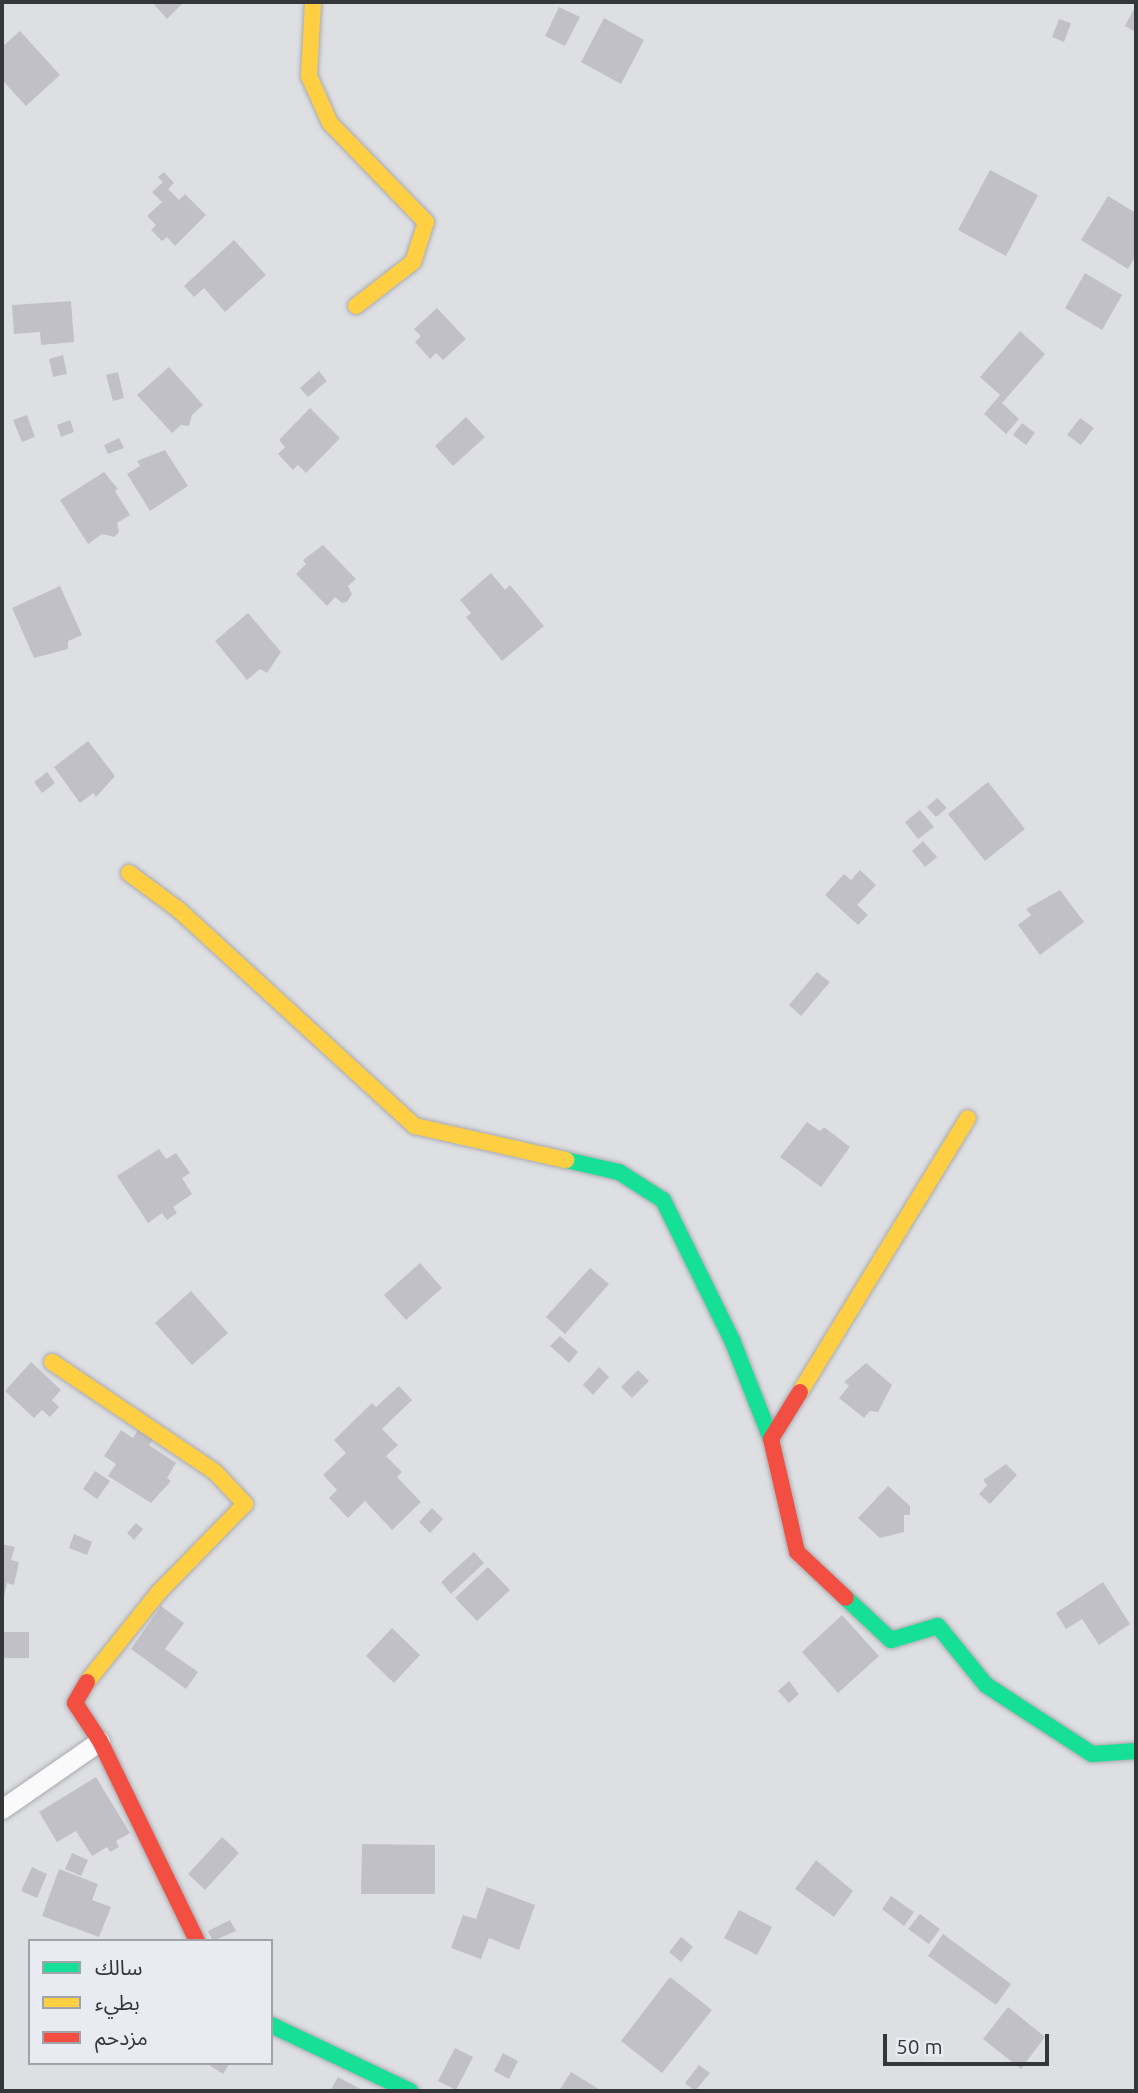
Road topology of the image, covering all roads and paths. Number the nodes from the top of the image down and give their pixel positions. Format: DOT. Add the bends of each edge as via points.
graph roads {
  1 [pos="313,2"];
  2 [pos="356,306"];
  3 [pos="129,873"];
  4 [pos="968,1118"];
  5 [pos="52,1362"];
  6 [pos="771,1439"];
  7 [pos="100,1741"];
  8 [pos="1136,1751"];
  9 [pos="2,1809"];
  10 [pos="196,1939"];
  11 [pos="273,2026"];
  12 [pos="410,2091"];
  1 -- 2 [label="street" via="309,76 330,123 426,222 413,262"];
  3 -- 6 [label="street" via="179,910 415,1125 619,1172 663,1200 732,1340"];
  4 -- 6 [label="street"];
  5 -- 7 [label="street" via="215,1472 245,1504 94,1667 75,1703"];
  6 -- 8 [label="street" via="797,1552 891,1640 939,1626 986,1685 1092,1754"];
  7 -- 9 [label="street"];
  7 -- 10 [label="street"];
  11 -- 12 [label="street"];
}
